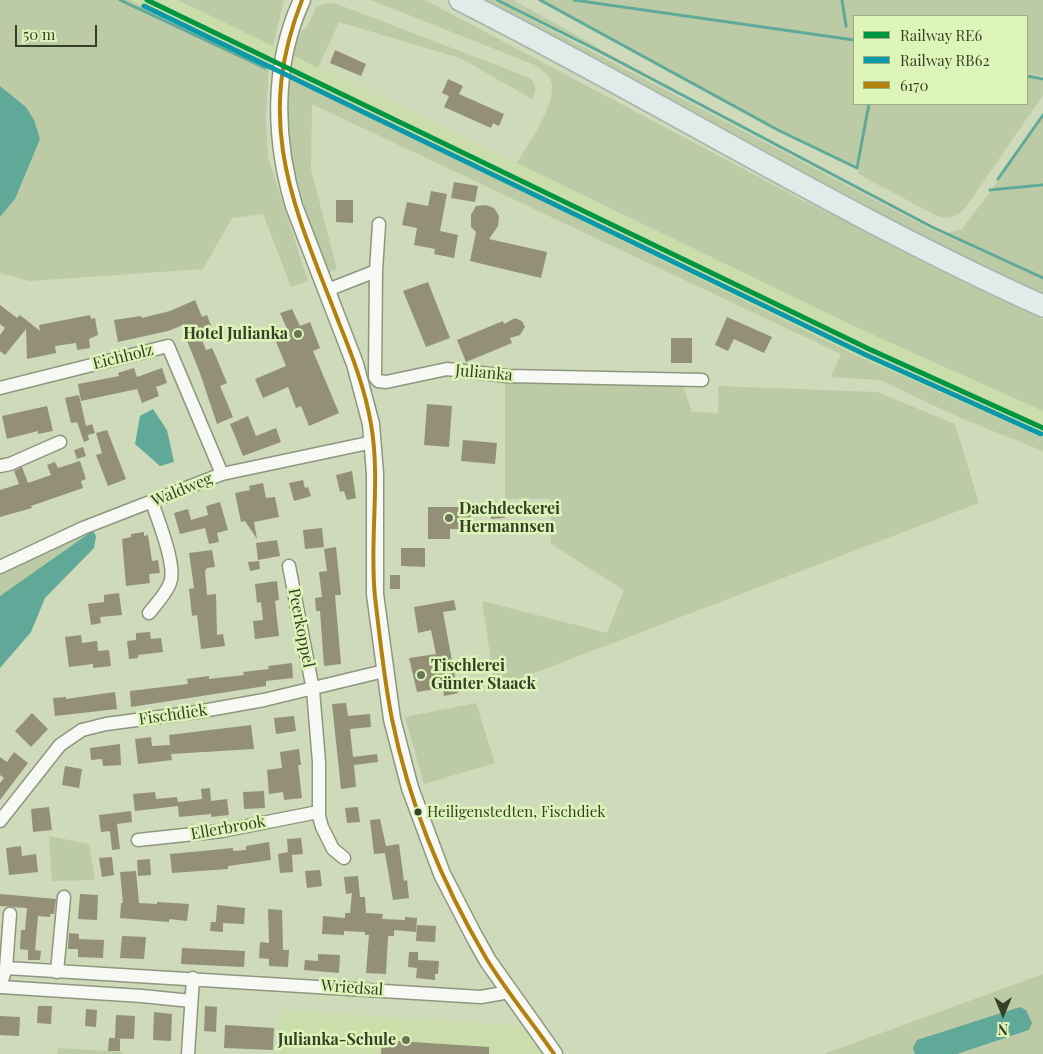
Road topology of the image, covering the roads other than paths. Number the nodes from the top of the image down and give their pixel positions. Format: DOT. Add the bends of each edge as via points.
graph roads {
  1 [pos="302,0"];
  2 [pos="460,0"];
  3 [pos="379,224"];
  4 [pos="376,271"];
  5 [pos="325,291"];
  6 [pos="1043,306"];
  7 [pos="702,380"];
  8 [pos="0,388"];
  9 [pos="60,442"];
  10 [pos="373,442"];
  11 [pos="0,466"];
  12 [pos="222,474"];
  13 [pos="152,502"];
  14 [pos="289,566"];
  15 [pos="0,567"];
  16 [pos="149,613"];
  17 [pos="384,671"];
  18 [pos="312,690"];
  19 [pos="318,812"];
  20 [pos="0,821"];
  21 [pos="138,840"];
  22 [pos="344,858"];
  23 [pos="64,897"];
  24 [pos="10,914"];
  25 [pos="6,968"];
  26 [pos="57,972"];
  27 [pos="193,978"];
  28 [pos="0,987"];
  29 [pos="509,992"];
  30 [pos="191,1001"];
  31 [pos="188,1054"];
  32 [pos="554,1054"];
  1 -- 5 [label="street" via="290,32 279,90 278,125 286,180"];
  2 -- 6 [label="highway" via="812,190"];
  3 -- 4 [label="street, Julianka"];
  4 -- 5 [label="street"];
  4 -- 7 [label="street, Julianka" via="375,378 378,381 448,370 507,376"];
  5 -- 10 [label="street" via="362,386"];
  8 -- 12 [label="street, Eichholz" via="168,346"];
  9 -- 11 [label="street"];
  10 -- 12 [label="street, Waldweg"];
  10 -- 17 [label="street" via="374,594"];
  12 -- 13 [label="street, Waldweg"];
  13 -- 15 [label="street, Waldweg" via="83,528"];
  13 -- 16 [label="street" via="165,543 170,583"];
  14 -- 18 [label="street, Peerkoppel"];
  17 -- 18 [label="street, Fischdiek"];
  17 -- 29 [label="street" via="398,743 421,820 442,874 488,961"];
  18 -- 19 [label="street" via="319,762"];
  18 -- 20 [label="street, Fischdiek" via="82,730 60,746"];
  19 -- 21 [label="street, Ellerbrook" via="222,830"];
  19 -- 22 [label="street" via="333,849"];
  23 -- 26 [label="street"];
  24 -- 25 [label="street"];
  25 -- 26 [label="street, Wriedsal"];
  25 -- 28 [label="street"];
  26 -- 27 [label="street, Wriedsal"];
  27 -- 29 [label="street, Wriedsal" via="482,997"];
  27 -- 30 [label="street"];
  28 -- 30 [label="street"];
  29 -- 32 [label="street"];
  30 -- 31 [label="street"];
}
